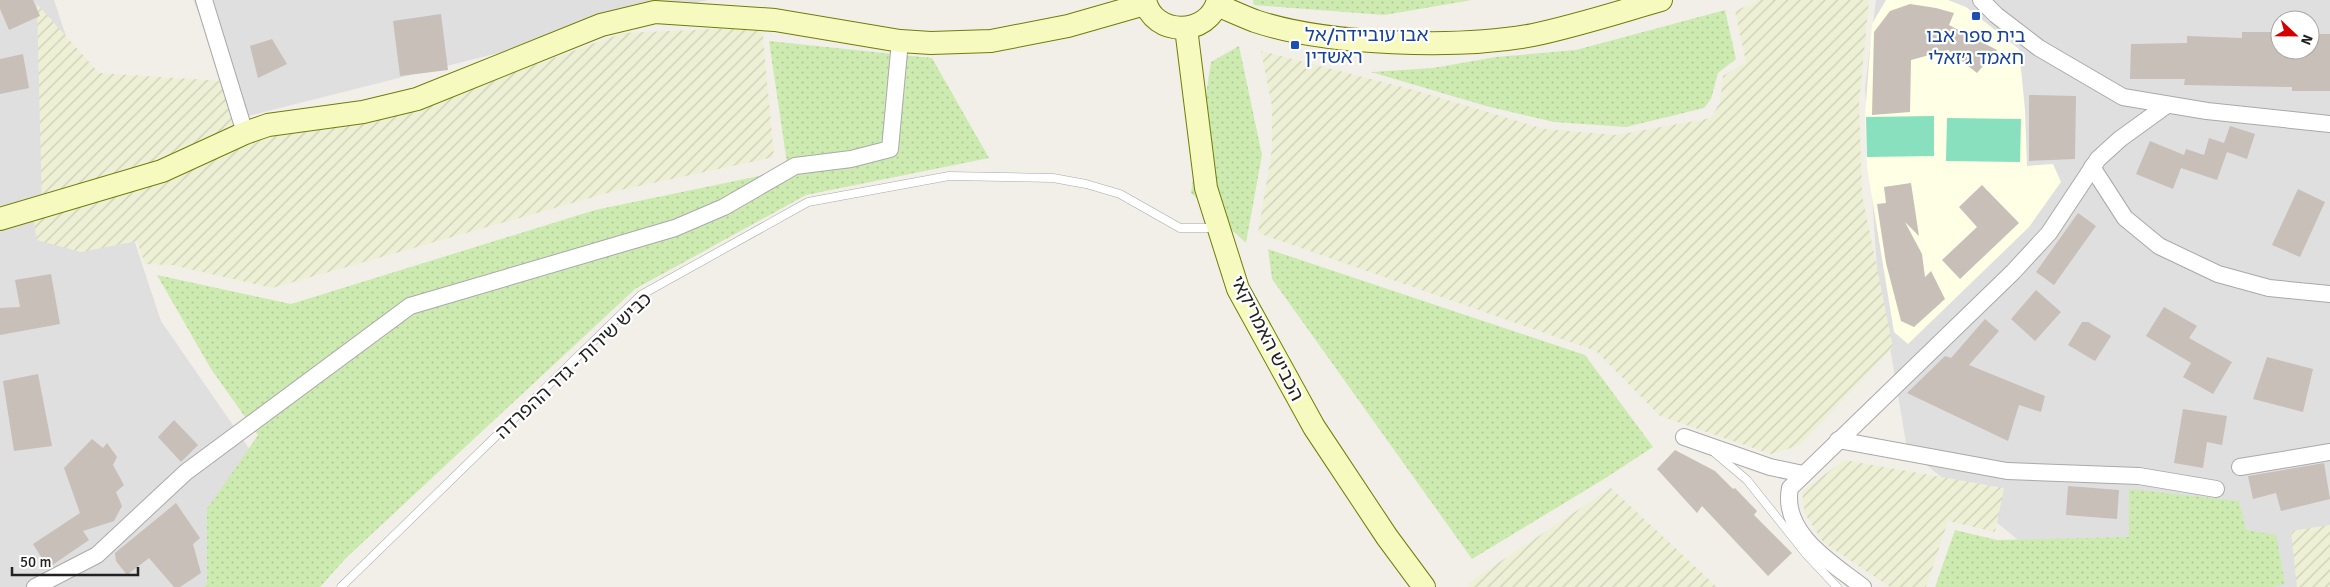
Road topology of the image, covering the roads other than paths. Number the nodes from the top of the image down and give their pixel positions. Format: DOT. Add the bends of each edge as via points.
graph roads {
  1 [pos="204,0"];
  2 [pos="1661,0"];
  3 [pos="1981,0"];
  4 [pos="1145,2"];
  5 [pos="1217,2"];
  6 [pos="1186,28"];
  7 [pos="900,41"];
  8 [pos="2167,105"];
  9 [pos="2330,124"];
  10 [pos="245,133"];
  11 [pos="2092,167"];
  12 [pos="0,219"];
  13 [pos="1218,228"];
  14 [pos="2330,294"];
  15 [pos="1684,437"];
  16 [pos="1838,440"];
  17 [pos="1704,444"];
  18 [pos="2330,452"];
  19 [pos="2240,467"];
  20 [pos="1803,474"];
  21 [pos="2216,489"];
  22 [pos="35,587"];
  23 [pos="341,587"];
  24 [pos="1424,587"];
  25 [pos="1837,587"];
  26 [pos="1863,587"];
  1 -- 10 [label="street"];
  2 -- 5 [label="street" via="1533,35 1439,42 1375,41 1312,34 1256,21"];
  3 -- 8 [label="street" via="2039,48 2084,77 2123,97"];
  4 -- 6 [label="street" via="1161,23 1173,28"];
  4 -- 7 [label="street" via="1068,26 991,41"];
  5 -- 6 [label="street" via="1204,21"];
  6 -- 13 [label="street, הכביש האמריקאי" via="1206,188"];
  7 -- 10 [label="street" via="775,20 655,12 601,25 417,99 363,112 268,125"];
  7 -- 22 [label="street" via="890,149 851,159 795,166 724,207 675,228 410,306 186,472 96,555"];
  8 -- 9 [label="street"];
  8 -- 11 [label="street" via="2120,139"];
  10 -- 12 [label="street" via="162,171"];
  11 -- 14 [label="street" via="2125,218 2159,246 2218,274 2269,288"];
  11 -- 16 [label="street" via="2048,234 2014,272"];
  13 -- 23 [label="lane, כביש שירות - גדר ההפרדה" via="1180,228 1120,194 1053,178 949,176 808,202 641,295"];
  13 -- 24 [label="street, הכביש האמריקאי" via="1238,289 1314,427"];
  15 -- 17 [label="street"];
  16 -- 20 [label="street"];
  16 -- 21 [label="street" via="2006,471 2139,476"];
  17 -- 20 [label="street" via="1770,468"];
  17 -- 25 [label="lane" via="1747,480"];
  18 -- 19 [label="street"];
  20 -- 26 [label="street" via="1790,488 1787,501 1800,534"];
}
